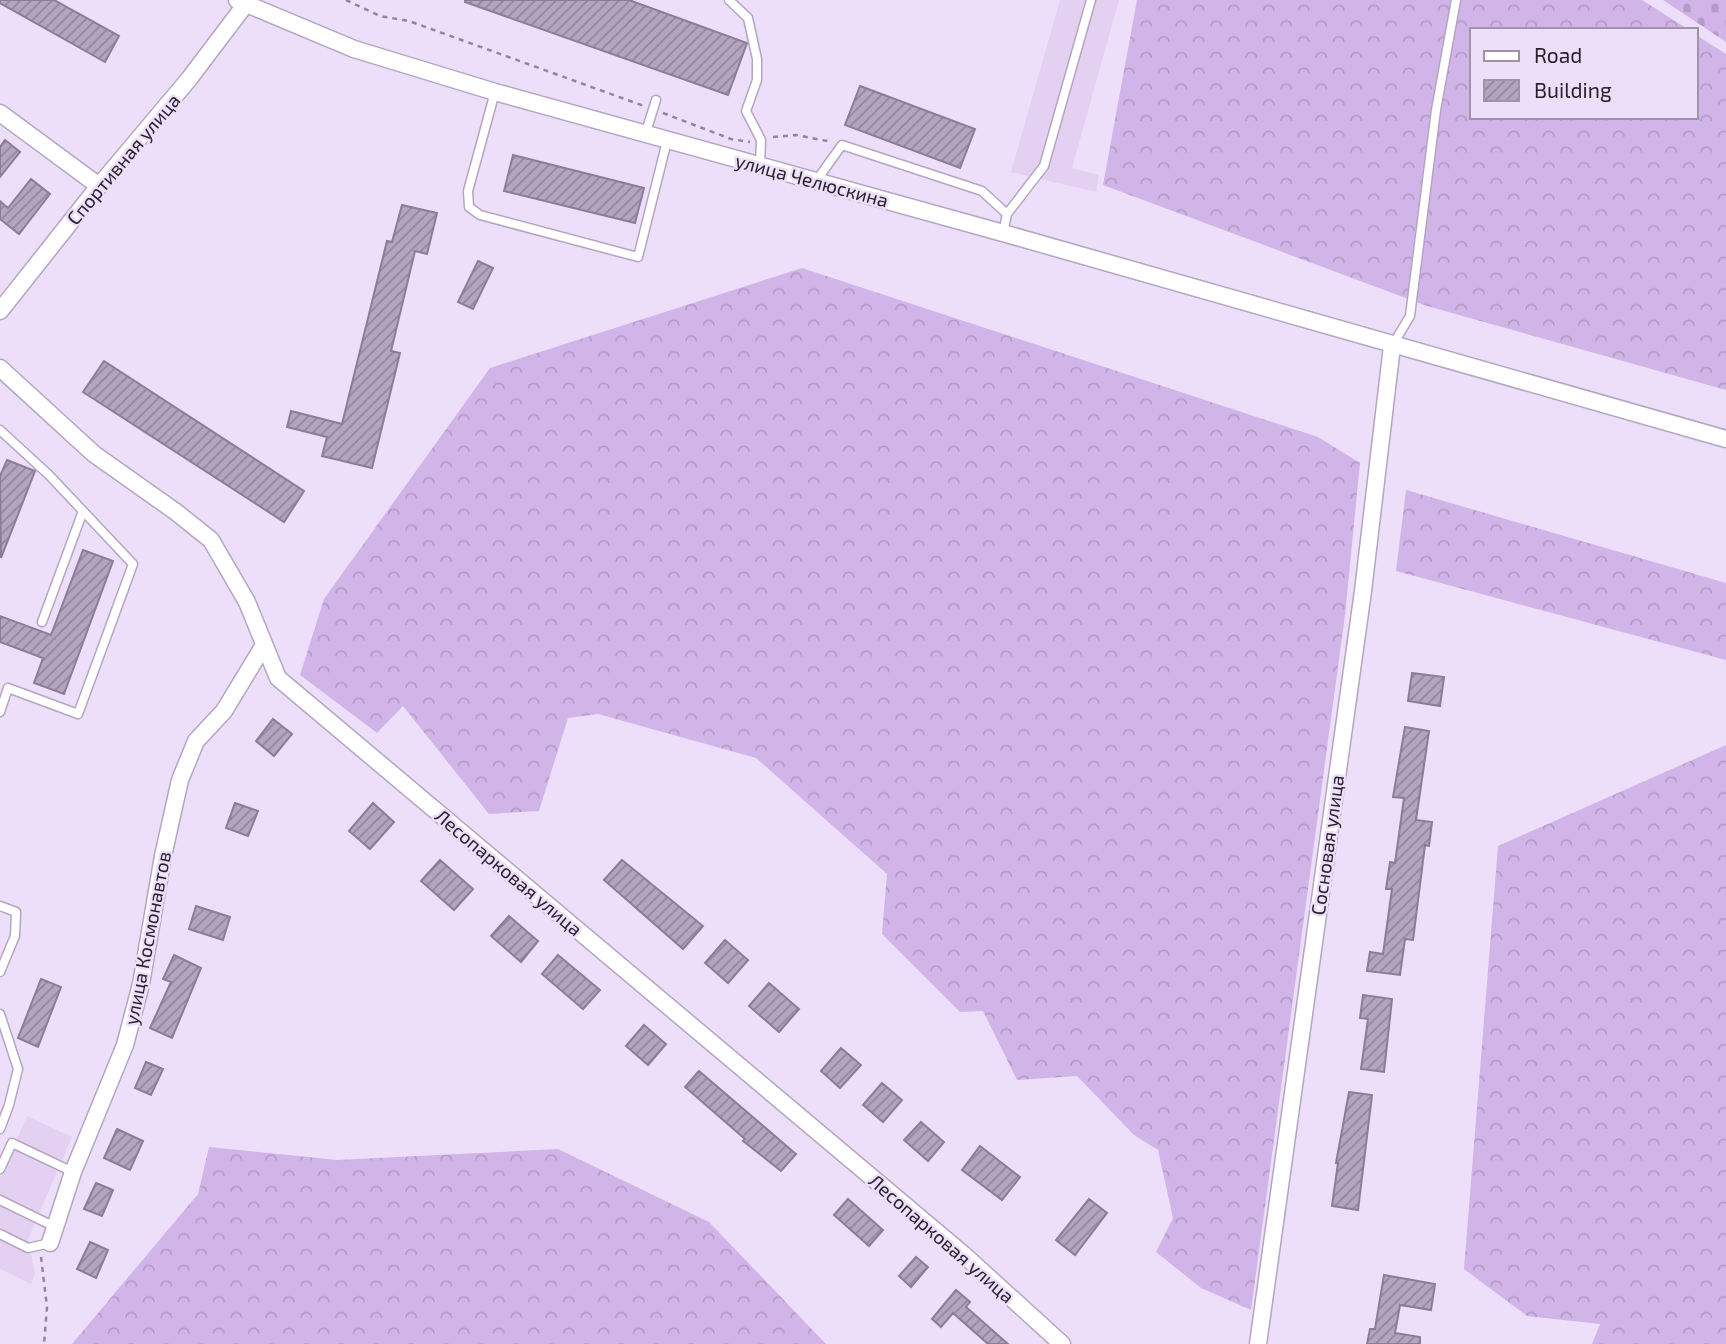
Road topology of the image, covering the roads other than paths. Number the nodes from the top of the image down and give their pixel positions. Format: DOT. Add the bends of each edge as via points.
graph roads {
  1 [pos="729,0"];
  2 [pos="1091,0"];
  3 [pos="1456,0"];
  4 [pos="241,3"];
  5 [pos="495,92"];
  6 [pos="656,100"];
  7 [pos="0,113"];
  8 [pos="645,135"];
  9 [pos="667,141"];
  10 [pos="760,166"];
  11 [pos="816,181"];
  12 [pos="99,186"];
  13 [pos="1007,214"];
  14 [pos="1003,233"];
  15 [pos="0,311"];
  16 [pos="1392,345"];
  17 [pos="0,368"];
  18 [pos="0,430"];
  19 [pos="1726,439"];
  20 [pos="83,511"];
  21 [pos="42,622"];
  22 [pos="264,645"];
  23 [pos="0,712"];
  24 [pos="0,906"];
  25 [pos="0,972"];
  26 [pos="0,1014"];
  27 [pos="0,1129"];
  28 [pos="0,1169"];
  29 [pos="73,1172"];
  30 [pos="0,1200"];
  31 [pos="55,1227"];
  32 [pos="0,1234"];
  33 [pos="45,1244"];
  34 [pos="1062,1344"];
  35 [pos="1258,1344"];
  1 -- 10 [label="lane" via="748,18 757,59 757,80 746,111 761,140"];
  2 -- 13 [label="lane" via="1044,166"];
  3 -- 16 [label="lane" via="1436,110 1410,316"];
  4 -- 5 [label="street, улица Челюскина" via="354,49"];
  4 -- 12 [label="street, Спортивная улица" via="190,79"];
  5 -- 8 [label="street, улица Челюскина"];
  5 -- 9 [label="lane" via="468,191 469,206 480,215 638,257"];
  6 -- 8 [label="lane"];
  7 -- 12 [label="street"];
  8 -- 9 [label="street, улица Челюскина"];
  9 -- 10 [label="street, улица Челюскина"];
  10 -- 11 [label="street, улица Челюскина"];
  11 -- 13 [label="lane" via="842,145 982,191"];
  11 -- 14 [label="street, улица Челюскина"];
  12 -- 15 [label="street, Спортивная улица"];
  13 -- 14 [label="lane"];
  14 -- 16 [label="street, улица Челюскина"];
  16 -- 19 [label="street, улица Челюскина"];
  16 -- 35 [label="street, Сосновая улица" via="1363,591"];
  17 -- 22 [label="street, Лесопарковая улица" via="94,454 211,540 247,603"];
  18 -- 20 [label="lane"];
  20 -- 21 [label="lane"];
  20 -- 23 [label="lane" via="133,564 78,714 8,688"];
  22 -- 29 [label="street, улица Космонавтов" via="223,710 197,741 180,780 125,1045"];
  22 -- 34 [label="street, Лесопарковая улица" via="278,678 963,1254"];
  24 -- 25 [label="lane" via="16,912 15,936"];
  26 -- 27 [label="lane" via="18,1069"];
  28 -- 29 [label="lane" via="12,1143"];
  29 -- 31 [label="street, улица Космонавтов"];
  30 -- 31 [label="lane"];
  31 -- 33 [label="street, улица Космонавтов"];
  32 -- 33 [label="lane" via="28,1248"];
}
